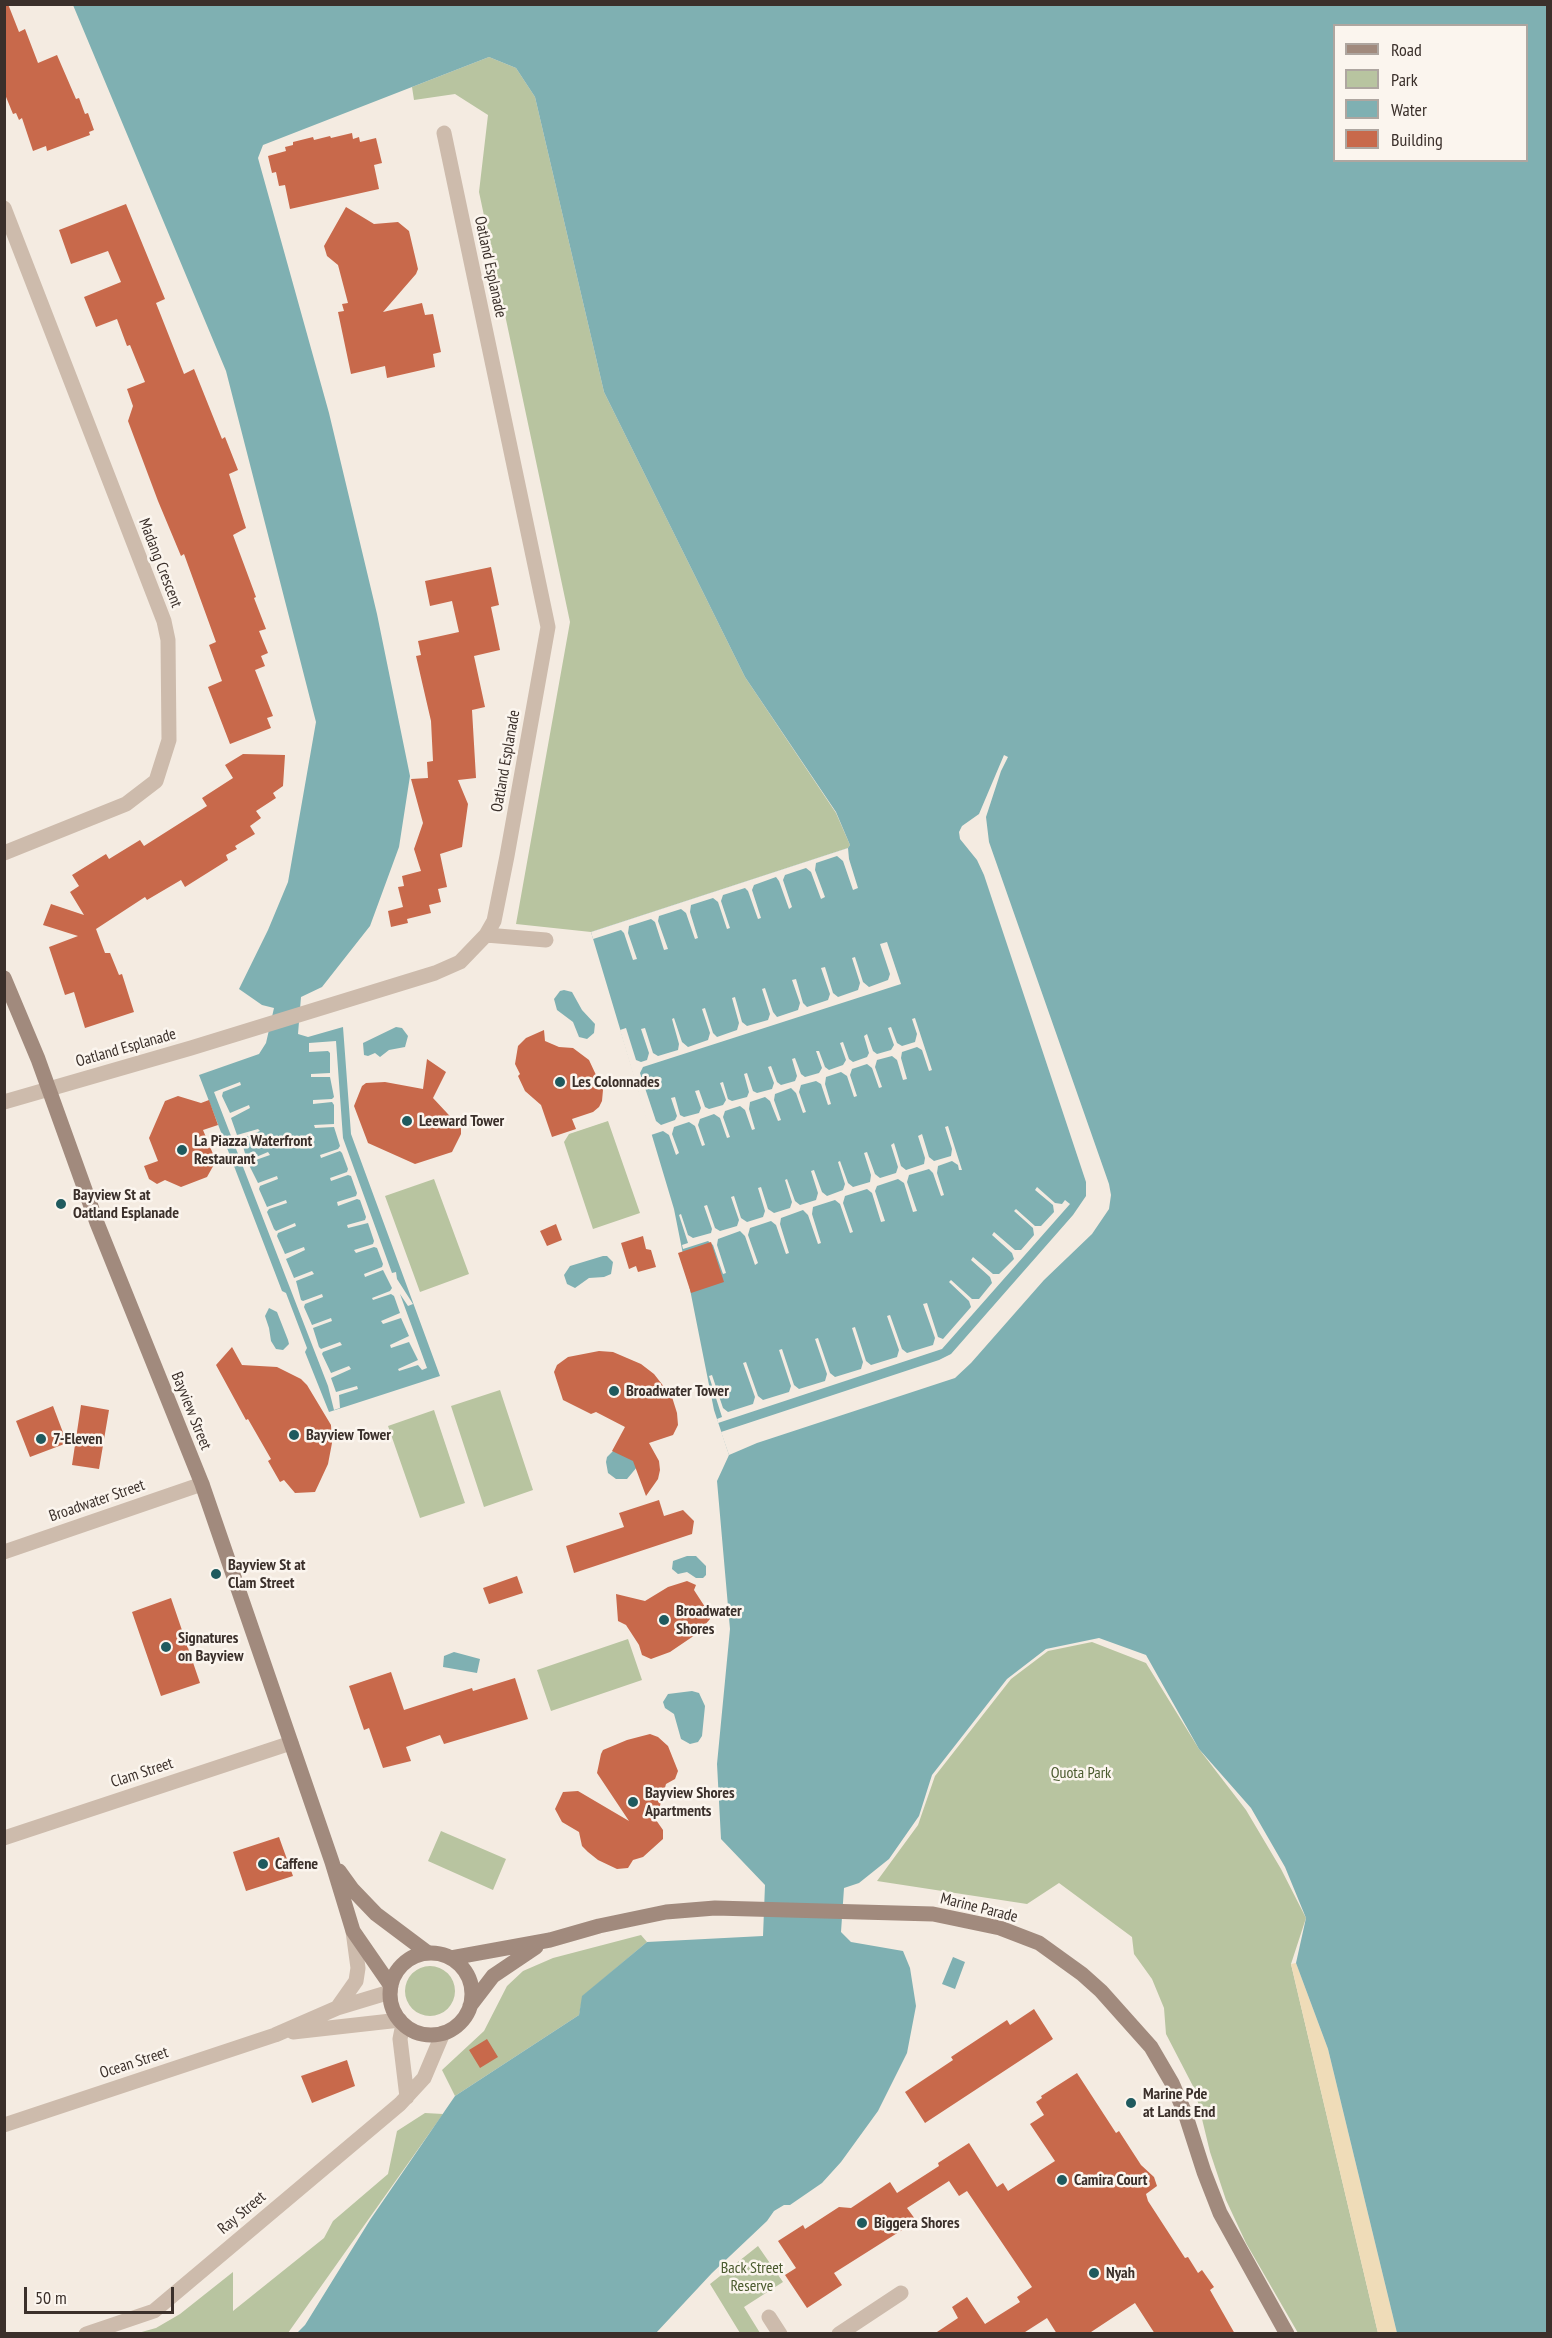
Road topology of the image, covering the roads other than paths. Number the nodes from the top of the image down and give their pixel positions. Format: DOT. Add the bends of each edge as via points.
graph roads {
  1 [pos="444,133"];
  2 [pos="4,208"];
  3 [pos="4,853"];
  4 [pos="486,935"];
  5 [pos="546,940"];
  6 [pos="4,978"];
  7 [pos="48,1089"];
  8 [pos="4,1102"];
  9 [pos="202,1484"];
  10 [pos="4,1552"];
  11 [pos="291,1743"];
  12 [pos="4,1838"];
  13 [pos="332,1862"];
  14 [pos="353,1931"];
  15 [pos="549,1940"];
  16 [pos="428,1953"];
  17 [pos="451,1958"];
  18 [pos="390,1989"];
  19 [pos="337,2008"];
  20 [pos="469,2009"];
  21 [pos="402,2022"];
  22 [pos="442,2032"];
  23 [pos="275,2035"];
  24 [pos="407,2097"];
  25 [pos="4,2125"];
  26 [pos="902,2293"];
  27 [pos="770,2317"];
  28 [pos="86,2334"];
  29 [pos="780,2334"];
  30 [pos="839,2334"];
  31 [pos="1287,2334"];
  1 -- 4 [label="street, Oatland Esplanade" via="548,627 494,921"];
  2 -- 3 [label="street, Madang Crescent" via="164,621 168,640 169,740 156,781 126,804"];
  4 -- 5 [label="street"];
  4 -- 7 [label="street, Oatland Esplanade" via="460,962 435,973"];
  6 -- 7 [label="main road, Bayview Street"];
  7 -- 8 [label="street, Oatland Esplanade"];
  7 -- 9 [label="main road, Bayview Street" via="97,1223"];
  9 -- 10 [label="street, Broadwater Street"];
  9 -- 11 [label="main road, Bayview Street"];
  11 -- 12 [label="street, Clam Street"];
  11 -- 13 [label="main road, Bayview Street"];
  13 -- 14 [label="main road, Bayview Street"];
  13 -- 16 [label="main road, Bayview Street" via="376,1914"];
  14 -- 18 [label="main road, Bayview Street"];
  14 -- 19 [label="street" via="356,1981"];
  15 -- 17 [label="main road, Marine Parade"];
  15 -- 20 [label="main road, Marine Parade" via="493,1976"];
  15 -- 31 [label="main road, Marine Parade" via="666,1912 715,1908 933,1914 1000,1928 1039,1943 1101,1991 1150,2047 1185,2113 1220,2213"];
  16 -- 17 [label="main road"];
  16 -- 18 [label="main road" via="400,1966"];
  17 -- 20 [label="main road" via="469,1978"];
  18 -- 19 [label="street, Ocean Street"];
  18 -- 21 [label="main road" via="392,2006"];
  19 -- 23 [label="street, Ocean Street"];
  20 -- 22 [label="main road" via="459,2024"];
  21 -- 22 [label="main road" via="422,2033"];
  21 -- 23 [label="street, Ocean Street"];
  21 -- 24 [label="street" via="400,2040"];
  22 -- 24 [label="street, Ray Street" via="424,2078"];
  23 -- 25 [label="street, Ocean Street"];
  24 -- 28 [label="street, Ray Street" via="154,2311"];
  26 -- 30 [label="street"];
  27 -- 29 [label="street"];
}
